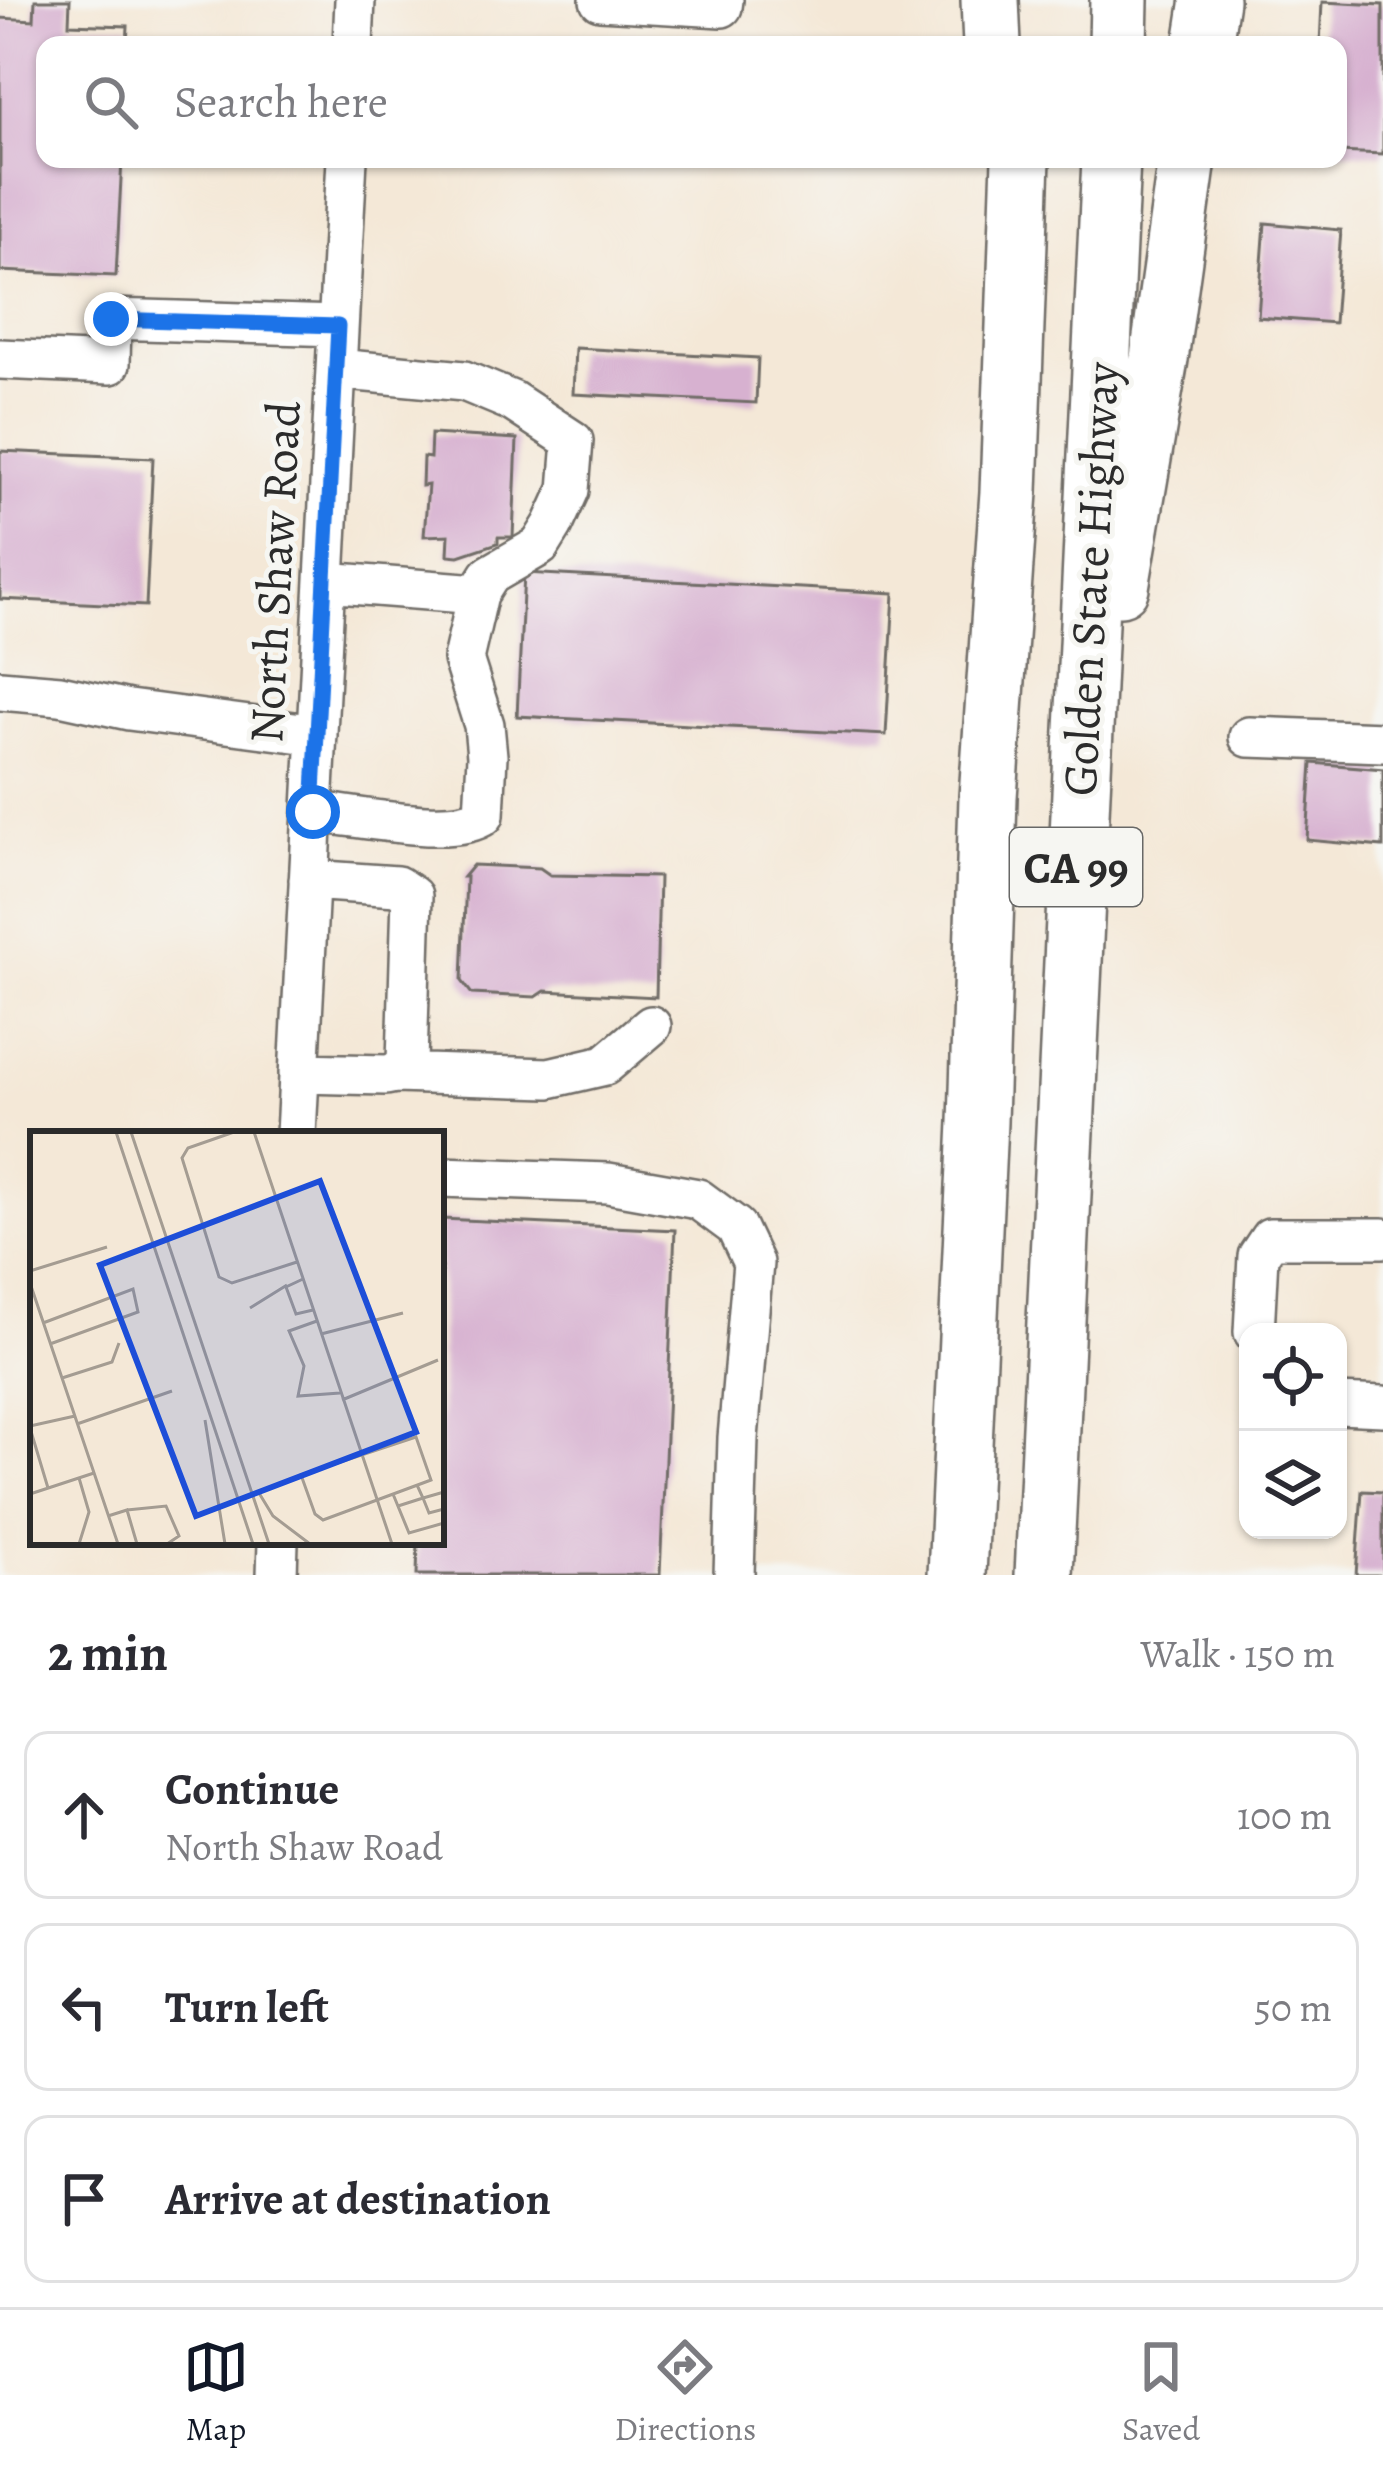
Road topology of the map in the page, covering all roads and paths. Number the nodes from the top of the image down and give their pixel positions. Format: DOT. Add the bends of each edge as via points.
graph roads {
  1 [pos="355,0"];
  2 [pos="601,0"];
  3 [pos="723,0"];
  4 [pos="990,0"];
  5 [pos="1027,0"];
  6 [pos="1119,0"];
  7 [pos="1210,0"];
  8 [pos="353,36"];
  9 [pos="992,36"];
  10 [pos="1025,36"];
  11 [pos="1118,36"];
  12 [pos="1204,36"];
  13 [pos="347,168"];
  14 [pos="996,168"];
  15 [pos="1021,168"];
  16 [pos="1111,168"];
  17 [pos="1186,168"];
  18 [pos="338,326"];
  19 [pos="0,359"];
  20 [pos="336,369"];
  21 [pos="1009,492"];
  22 [pos="325,582"];
  23 [pos="478,594"];
  24 [pos="0,691"];
  25 [pos="317,735"];
  26 [pos="1250,737"];
  27 [pos="1383,742"];
  28 [pos="313,812"];
  29 [pos="1078,827"];
  30 [pos="309,880"];
  31 [pos="651,1025"];
  32 [pos="299,1072"];
  33 [pos="396,1073"];
  34 [pos="296,1131"];
  35 [pos="444,1177"];
  36 [pos="1383,1238"];
  37 [pos="1254,1323"];
  38 [pos="1347,1404"];
  39 [pos="1383,1406"];
  40 [pos="278,1545"];
  41 [pos="277,1575"];
  42 [pos="734,1575"];
  43 [pos="956,1575"];
  44 [pos="1044,1575"];
  1 -- 8 [label="street"];
  2 -- 3 [label="street" via="722,7"];
  4 -- 9 [label="highway"];
  5 -- 10 [label="highway"];
  6 -- 11 [label="highway"];
  7 -- 12 [label="highway"];
  13 -- 18 [label="street, North Shaw Road"];
  14 -- 21 [label="highway"];
  15 -- 21 [label="highway, Golden State Highway / CA 99"];
  16 -- 29 [label="highway, Golden State Highway / CA 99"];
  17 -- 29 [label="highway"];
  18 -- 19 [label="street" via="111,319 110,364"];
  18 -- 20 [label="street, North Shaw Road"];
  20 -- 22 [label="street, North Shaw Road"];
  20 -- 23 [label="street" via="464,381 573,442 569,490 553,526 540,546 490,574"];
  21 -- 43 [label="highway, Golden State Highway / CA 99" via="988,797"];
  22 -- 23 [label="street"];
  22 -- 25 [label="street, North Shaw Road"];
  23 -- 28 [label="street" via="463,659 484,725 484,815 472,824 430,824"];
  24 -- 25 [label="street"];
  25 -- 28 [label="street, North Shaw Road"];
  26 -- 27 [label="street"];
  28 -- 30 [label="street, North Shaw Road"];
  29 -- 44 [label="highway, Golden State Highway / CA 99"];
  30 -- 32 [label="street, North Shaw Road"];
  30 -- 33 [label="street" via="397,886 412,896 407,1063"];
  31 -- 33 [label="street" via="605,1065 549,1078"];
  32 -- 33 [label="street"];
  32 -- 34 [label="street, North Shaw Road"];
  35 -- 42 [label="street" via="608,1183 698,1199 736,1227 753,1264"];
  36 -- 37 [label="street" via="1270,1238 1258,1256"];
  38 -- 39 [label="street"];
  40 -- 41 [label="street"];
}
